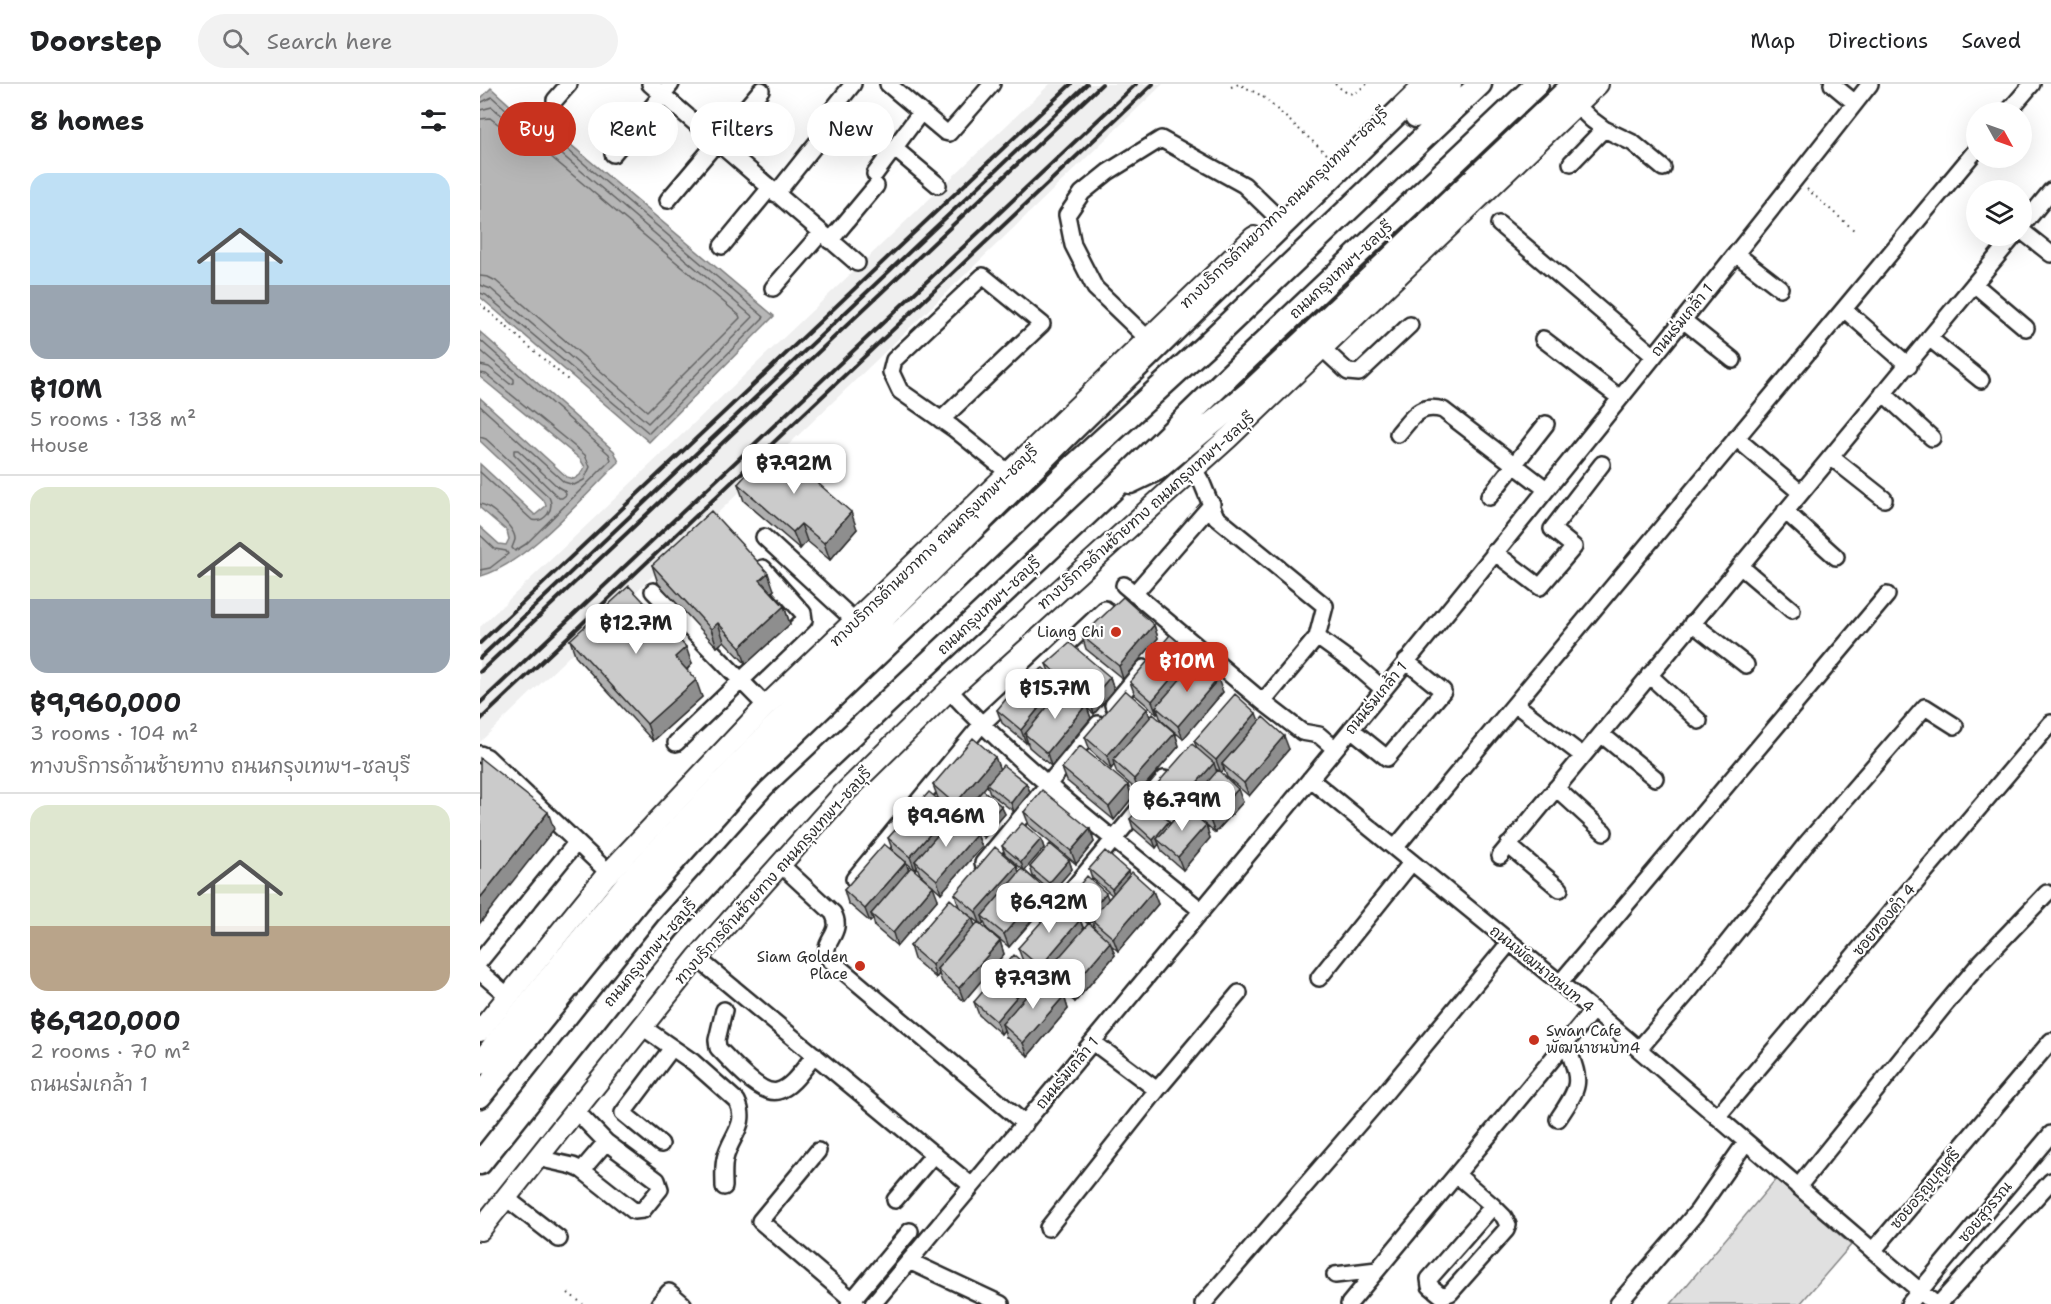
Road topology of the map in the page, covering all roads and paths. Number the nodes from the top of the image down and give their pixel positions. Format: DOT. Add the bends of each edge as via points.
graph roads {
  1 [pos="569,84"];
  2 [pos="650,84"];
  3 [pos="853,84"];
  4 [pos="992,84"];
  5 [pos="1335,84"];
  6 [pos="1367,84"];
  7 [pos="1413,84"];
  8 [pos="1427,84"];
  9 [pos="1449,84"];
  10 [pos="1480,84"];
  11 [pos="1537,84"];
  12 [pos="1598,84"];
  13 [pos="1832,84"];
  14 [pos="1870,84"];
  15 [pos="2032,84"];
  16 [pos="893,86"];
  17 [pos="1231,87"];
  18 [pos="667,89"];
  19 [pos="761,90"];
  20 [pos="1575,95"];
  21 [pos="555,100"];
  22 [pos="656,102"];
  23 [pos="751,102"];
  24 [pos="839,102"];
  25 [pos="2017,102"];
  26 [pos="1855,103"];
  27 [pos="921,112"];
  28 [pos="690,114"];
  29 [pos="1604,129"];
  30 [pos="894,148"];
  31 [pos="807,153"];
  32 [pos="704,156"];
  33 [pos="732,156"];
  34 [pos="889,156"];
  35 [pos="1334,160"];
  36 [pos="1966,162"];
  37 [pos="1571,163"];
  38 [pos="1663,168"];
  39 [pos="1795,179"];
  40 [pos="938,185"];
  41 [pos="772,191"];
  42 [pos="2051,191"];
  43 [pos="668,200"];
  44 [pos="2032,214"];
  45 [pos="1276,216"];
  46 [pos="1499,224"];
  47 [pos="1854,230"];
  48 [pos="826,237"];
  49 [pos="2032,239"];
  50 [pos="722,246"];
  51 [pos="2006,246"];
  52 [pos="1736,254"];
  53 [pos="2051,254"];
  54 [pos="857,263"];
  55 [pos="1974,284"];
  56 [pos="773,288"];
  57 [pos="1780,288"];
  58 [pos="480,304"];
  59 [pos="1844,309"];
  60 [pos="1683,320"];
  61 [pos="1410,325"];
  62 [pos="2026,328"];
  63 [pos="1929,338"];
  64 [pos="1148,339"];
  65 [pos="1543,339"];
  66 [pos="1322,348"];
  67 [pos="1654,356"];
  68 [pos="1734,360"];
  69 [pos="1908,365"];
  70 [pos="568,380"];
  71 [pos="1981,380"];
  72 [pos="1883,393"];
  73 [pos="1620,398"];
  74 [pos="941,420"];
  75 [pos="1546,424"];
  76 [pos="1398,434"];
  77 [pos="1736,438"];
  78 [pos="1932,438"];
  79 [pos="1831,457"];
  80 [pos="1515,464"];
  81 [pos="1602,464"];
  82 [pos="1074,465"];
  83 [pos="1194,469"];
  84 [pos="1009,473"];
  85 [pos="1546,489"];
  86 [pos="1110,492"];
  87 [pos="1801,493"];
  88 [pos="1489,497"];
  89 [pos="1884,499"];
  90 [pos="1212,504"];
  91 [pos="1785,511"];
  92 [pos="764,537"];
  93 [pos="1494,552"];
  94 [pos="1836,557"];
  95 [pos="1740,566"];
  96 [pos="763,568"];
  97 [pos="653,591"];
  98 [pos="1887,595"];
  99 [pos="1105,609"];
  100 [pos="1792,610"];
  101 [pos="855,621"];
  102 [pos="1692,623"];
  103 [pos="1317,637"];
  104 [pos="1156,654"];
  105 [pos="1406,661"];
  106 [pos="1746,665"];
  107 [pos="1649,675"];
  108 [pos="741,681"];
  109 [pos="1383,688"];
  110 [pos="949,690"];
  111 [pos="1263,702"];
  112 [pos="1515,704"];
  113 [pos="766,706"];
  114 [pos="1699,721"];
  115 [pos="2051,723"];
  116 [pos="981,725"];
  117 [pos="1955,726"];
  118 [pos="1352,729"];
  119 [pos="1601,734"];
  120 [pos="676,743"];
  121 [pos="1334,748"];
  122 [pos="480,754"];
  123 [pos="1582,756"];
  124 [pos="1173,769"];
  125 [pos="1655,778"];
  126 [pos="1310,779"];
  127 [pos="1048,784"];
  128 [pos="1556,788"];
  129 [pos="1604,832"];
  130 [pos="1114,839"];
  131 [pos="576,843"];
  132 [pos="1395,848"];
  133 [pos="1412,862"];
  134 [pos="780,864"];
  135 [pos="975,873"];
  136 [pos="610,874"];
  137 [pos="845,890"];
  138 [pos="1560,890"];
  139 [pos="2047,893"];
  140 [pos="1202,911"];
  141 [pos="1039,929"];
  142 [pos="1510,942"];
  143 [pos="697,958"];
  144 [pos="480,961"];
  145 [pos="480,972"];
  146 [pos="1319,978"];
  147 [pos="1560,983"];
  148 [pos="1239,993"];
  149 [pos="508,996"];
  150 [pos="724,1010"];
  151 [pos="1593,1010"];
  152 [pos="641,1026"];
  153 [pos="480,1031"];
  154 [pos="2051,1041"];
  155 [pos="1093,1042"];
  156 [pos="1566,1042"];
  157 [pos="672,1048"];
  158 [pos="1639,1049"];
  159 [pos="815,1055"];
  160 [pos="480,1064"];
  161 [pos="1157,1090"];
  162 [pos="480,1096"];
  163 [pos="575,1110"];
  164 [pos="1717,1117"];
  165 [pos="1558,1119"];
  166 [pos="1024,1124"];
  167 [pos="2051,1134"];
  168 [pos="606,1142"];
  169 [pos="1746,1142"];
  170 [pos="661,1143"];
  171 [pos="818,1151"];
  172 [pos="934,1154"];
  173 [pos="537,1158"];
  174 [pos="480,1163"];
  175 [pos="582,1170"];
  176 [pos="1458,1175"];
  177 [pos="2051,1181"];
  178 [pos="972,1186"];
  179 [pos="724,1187"];
  180 [pos="1798,1187"];
  181 [pos="506,1198"];
  182 [pos="895,1200"];
  183 [pos="1493,1206"];
  184 [pos="1048,1228"];
  185 [pos="480,1230"];
  186 [pos="910,1231"];
  187 [pos="559,1239"];
  188 [pos="1873,1251"];
  189 [pos="909,1261"];
  190 [pos="1377,1270"];
  191 [pos="1335,1275"];
  192 [pos="1920,1291"];
  193 [pos="568,1293"];
  194 [pos="853,1303"];
  195 [pos="583,1304"];
  196 [pos="658,1304"];
  197 [pos="684,1304"];
  198 [pos="873,1304"];
  199 [pos="1001,1304"];
  200 [pos="1203,1304"];
  201 [pos="1349,1304"];
  202 [pos="1618,1304"];
  203 [pos="1909,1304"];
  204 [pos="1937,1304"];
  1 -- 21 [label="street"];
  2 -- 18 [label="street"];
  3 -- 24 [label="street"];
  4 -- 27 [label="street" via="949,133"];
  5 -- 6 [label="path" via="1347,94 1354,94"];
  7 -- 35 [label="main road, ทางบริการด้านขวาทาง ถนนกรุงเทพฯ-ชลบุรี"];
  8 -- 160 [label="highway" via="782,718 630,880"];
  9 -- 82 [label="highway" via="1199,322 1106,417"];
  10 -- 82 [label="highway"];
  11 -- 86 [label="highway, ถนนกรุงเทพฯ-ชลบุรี"];
  12 -- 20 [label="main road, ทางบริการด้านซ้ายทาง ถนนกรุงเทพฯ-ชลบุรี"];
  13 -- 26 [label="street"];
  14 -- 26 [label="street, ถนนร่มเกล้า 1"];
  15 -- 25 [label="street"];
  16 -- 27 [label="street"];
  17 -- 35 [label="path" via="1239,84 1262,96"];
  18 -- 22 [label="street"];
  18 -- 28 [label="street"];
  19 -- 23 [label="street"];
  20 -- 29 [label="street"];
  20 -- 66 [label="main road, ทางบริการด้านซ้ายทาง ถนนกรุงเทพฯ-ชลบุรี"];
  20 -- 86 [label="highway" via="1549,107 1250,392 1157,469"];
  26 -- 39 [label="street, ถนนร่มเกล้า 1"];
  27 -- 30 [label="street"];
  29 -- 37 [label="street"];
  29 -- 38 [label="street" via="1633,143"];
  30 -- 40 [label="street"];
  31 -- 41 [label="street"];
  32 -- 43 [label="street"];
  33 -- 41 [label="street"];
  34 -- 48 [label="street" via="875,180"];
  35 -- 45 [label="main road, ทางบริการด้านขวาทาง ถนนกรุงเทพฯ-ชลบุรี"];
  36 -- 59 [label="street"];
  39 -- 47 [label="path"];
  39 -- 52 [label="street, ถนนร่มเกล้า 1"];
  41 -- 48 [label="street"];
  41 -- 50 [label="street"];
  42 -- 44 [label="street"];
  45 -- 64 [label="main road, ทางบริการด้านขวาทาง ถนนกรุงเทพฯ-ชลบุรี"];
  45 -- 64 [label="street" via="1244,185 1161,139 1082,193 1067,215 1073,245 1095,288"];
  46 -- 67 [label="street"];
  48 -- 54 [label="street"];
  48 -- 56 [label="street"];
  49 -- 53 [label="street"];
  51 -- 55 [label="street"];
  52 -- 57 [label="street"];
  52 -- 60 [label="street, ถนนร่มเกล้า 1"];
  55 -- 62 [label="street"];
  55 -- 63 [label="street"];
  58 -- 70 [label="path"];
  59 -- 69 [label="street"];
  59 -- 77 [label="street"];
  60 -- 67 [label="street, ถนนร่มเกล้า 1"];
  60 -- 68 [label="street"];
  61 -- 66 [label="street" via="1359,373 1348,372"];
  63 -- 69 [label="street"];
  63 -- 71 [label="street"];
  64 -- 84 [label="main road, ทางบริการด้านขวาทาง ถนนกรุงเทพฯ-ชลบุรี"];
  65 -- 73 [label="street"];
  66 -- 83 [label="main road, ทางบริการด้านซ้ายทาง ถนนกรุงเทพฯ-ชลบุรี"];
  67 -- 73 [label="street, ถนนร่มเกล้า 1"];
  69 -- 72 [label="street"];
  72 -- 78 [label="street"];
  72 -- 79 [label="street"];
  73 -- 85 [label="street, ถนนร่มเกล้า 1"];
  74 -- 74 [label="street" via="900,391 891,372 894,360 983,276 1042,324"];
  74 -- 84 [label="street"];
  75 -- 80 [label="street"];
  76 -- 80 [label="street" via="1420,411 1431,407 1443,410"];
  77 -- 87 [label="street"];
  77 -- 112 [label="street"];
  79 -- 87 [label="street"];
  79 -- 89 [label="street"];
  80 -- 85 [label="street"];
  80 -- 88 [label="street"];
  81 -- 93 [label="street" via="1552,529 1574,547 1540,587"];
  82 -- 162 [label="highway" via="752,774 637,902"];
  83 -- 90 [label="street"];
  83 -- 110 [label="main road, ทางบริการด้านซ้ายทาง ถนนกรุงเทพฯ-ชลบุรี"];
  84 -- 101 [label="main road, ทางบริการด้านขวาทาง ถนนกรุงเทพฯ-ชลบุรี"];
  85 -- 93 [label="street, ถนนร่มเกล้า 1"];
  86 -- 174 [label="highway, ถนนกรุงเทพฯ-ชลบุรี" via="781,802 667,929"];
  87 -- 91 [label="street"];
  90 -- 103 [label="street" via="1216,517 1228,528 1325,606"];
  90 -- 111 [label="street" via="1129,589"];
  91 -- 94 [label="street"];
  91 -- 95 [label="street"];
  92 -- 101 [label="street"];
  93 -- 105 [label="street, ถนนร่มเกล้า 1"];
  95 -- 100 [label="street"];
  95 -- 102 [label="street"];
  96 -- 108 [label="street" via="804,620"];
  97 -- 108 [label="street"];
  98 -- 147 [label="street"];
  99 -- 116 [label="street"];
  101 -- 113 [label="main road, ทางบริการด้านขวาทาง ถนนกรุงเทพฯ-ชลบุรี"];
  102 -- 106 [label="street"];
  102 -- 107 [label="street"];
  103 -- 109 [label="street"];
  103 -- 111 [label="street"];
  104 -- 127 [label="street"];
  105 -- 109 [label="street, ถนนร่มเกล้า 1"];
  105 -- 118 [label="street" via="1443,692 1388,758"];
  107 -- 114 [label="street"];
  107 -- 119 [label="street"];
  108 -- 113 [label="street"];
  108 -- 120 [label="street"];
  109 -- 118 [label="street, ถนนร่มเกล้า 1"];
  110 -- 116 [label="street"];
  110 -- 134 [label="main road, ทางบริการด้านซ้ายทาง ถนนกรุงเทพฯ-ชลบุรี" via="843,794"];
  111 -- 121 [label="street" via="1302,732 1319,735"];
  112 -- 123 [label="street"];
  112 -- 132 [label="street"];
  113 -- 136 [label="main road, ทางบริการด้านขวาทาง ถนนกรุงเทพฯ-ชลบุรี"];
  115 -- 164 [label="street, ซอยทองคำ 4"];
  116 -- 127 [label="street"];
  116 -- 137 [label="street"];
  117 -- 158 [label="street" via="1925,707 1806,844"];
  118 -- 121 [label="street, ถนนร่มเกล้า 1"];
  119 -- 123 [label="street"];
  119 -- 125 [label="street"];
  121 -- 126 [label="street, ถนนร่มเกล้า 1"];
  122 -- 131 [label="street"];
  123 -- 128 [label="street"];
  124 -- 130 [label="street"];
  126 -- 132 [label="street, ถนนพัฒนาชนบท 4"];
  126 -- 140 [label="street, ถนนร่มเกล้า 1"];
  127 -- 130 [label="street"];
  127 -- 135 [label="street"];
  128 -- 129 [label="street"];
  128 -- 138 [label="street" via="1504,850"];
  130 -- 140 [label="street"];
  130 -- 141 [label="street"];
  131 -- 136 [label="street"];
  131 -- 144 [label="street"];
  132 -- 133 [label="street, ถนนพัฒนาชนบท 4"];
  133 -- 142 [label="street, ถนนพัฒนาชนบท 4"];
  133 -- 146 [label="street"];
  134 -- 143 [label="main road, ทางบริการด้านซ้ายทาง ถนนกรุงเทพฯ-ชลบุรี"];
  134 -- 166 [label="street" via="833,912 837,929 826,948 829,959"];
  136 -- 149 [label="main road, ทางบริการด้านขวาทาง ถนนกรุงเทพฯ-ชลบุรี"];
  139 -- 180 [label="street" via="1981,962"];
  140 -- 155 [label="street, ถนนร่มเกล้า 1"];
  142 -- 147 [label="street, ถนนพัฒนาชนบท 4"];
  142 -- 200 [label="street"];
  143 -- 152 [label="main road, ทางบริการด้านซ้ายทาง ถนนกรุงเทพฯ-ชลบุรี"];
  143 -- 159 [label="street"];
  145 -- 149 [label="street"];
  147 -- 151 [label="street, ถนนพัฒนาชนบท 4"];
  148 -- 161 [label="street"];
  149 -- 153 [label="main road, ทางบริการด้านขวาทาง ถนนกรุงเทพฯ-ชลบุรี"];
  150 -- 159 [label="street" via="718,1048 754,1083 768,1090 777,1091 789,1085"];
  151 -- 156 [label="street"];
  151 -- 158 [label="street, ถนนพัฒนาชนบท 4"];
  152 -- 157 [label="street"];
  152 -- 163 [label="main road, ทางบริการด้านซ้ายทาง ถนนกรุงเทพฯ-ชลบุรี"];
  154 -- 188 [label="street, ซอยอรุญบุญศรี"];
  155 -- 161 [label="street"];
  155 -- 166 [label="street, ถนนร่มเกล้า 1"];
  156 -- 165 [label="street" via="1578,1079 1575,1095"];
  156 -- 176 [label="street"];
  157 -- 170 [label="street" via="623,1113"];
  157 -- 179 [label="street" via="725,1089 741,1109 741,1121 724,1160"];
  158 -- 164 [label="street, ถนนพัฒนาชนบท 4"];
  159 -- 172 [label="street"];
  161 -- 184 [label="street"];
  163 -- 168 [label="street"];
  163 -- 173 [label="main road, ทางบริการด้านซ้ายทาง ถนนกรุงเทพฯ-ชลบุรี"];
  164 -- 169 [label="street, ถนนพัฒนาชนบท 4"];
  166 -- 178 [label="street, ถนนร่มเกล้า 1"];
  167 -- 192 [label="street, ซอยสุวรรณ"];
  168 -- 175 [label="street"];
  168 -- 175 [label="street" via="657,1180 660,1189 643,1210 634,1211"];
  169 -- 180 [label="street, ถนนพัฒนาชนบท 4"];
  169 -- 202 [label="street" via="1697,1212"];
  171 -- 194 [label="street" via="760,1221"];
  172 -- 178 [label="street"];
  172 -- 182 [label="street"];
  173 -- 175 [label="street"];
  173 -- 181 [label="main road, ทางบริการด้านซ้ายทาง ถนนกรุงเทพฯ-ชลบุรี"];
  176 -- 183 [label="street"];
  176 -- 190 [label="street"];
  177 -- 204 [label="street"];
  178 -- 189 [label="street, ถนนร่มเกล้า 1"];
  180 -- 188 [label="street, ถนนพัฒนาชนบท 4"];
  181 -- 185 [label="main road, ทางบริการด้านซ้ายทาง ถนนกรุงเทพฯ-ชลบุรี"];
  181 -- 187 [label="street"];
  183 -- 183 [label="street" via="1507,1221 1506,1230 1450,1293 1439,1294 1428,1280"];
  186 -- 194 [label="street"];
  188 -- 192 [label="street, ถนนพัฒนาชนบท 4"];
  189 -- 198 [label="street, ถนนร่มเกล้า 1"];
  189 -- 199 [label="street"];
  190 -- 191 [label="street"];
  190 -- 201 [label="street"];
  192 -- 203 [label="street, ซอยสุวรรณ"];
  192 -- 204 [label="street, ถนนพัฒนาชนบท 4"];
  193 -- 195 [label="path"];
  196 -- 197 [label="street" via="669,1292"];
}
